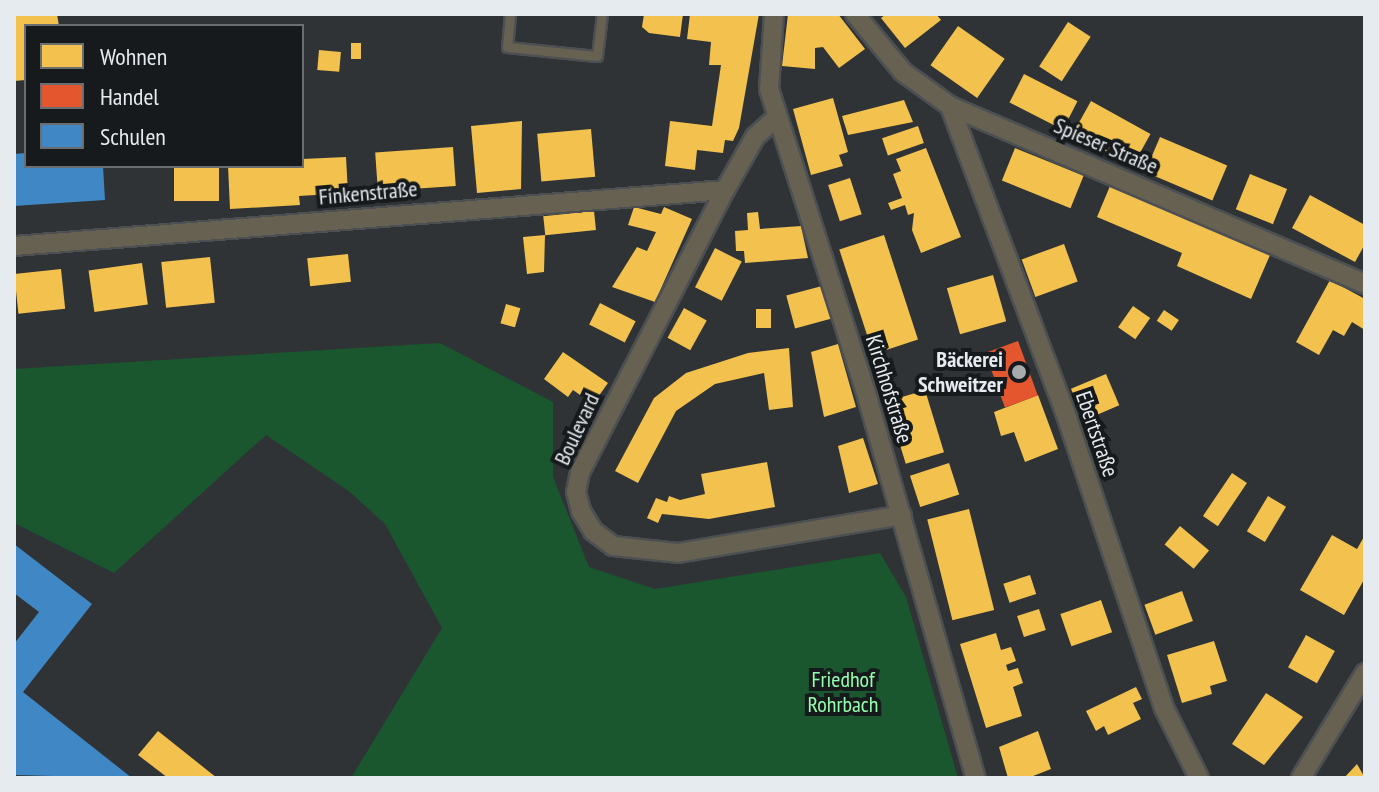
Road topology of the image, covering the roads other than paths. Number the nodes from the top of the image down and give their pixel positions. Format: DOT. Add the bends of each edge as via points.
graph roads {
  1 [pos="510,14"];
  2 [pos="602,14"];
  3 [pos="774,14"];
  4 [pos="855,14"];
  5 [pos="950,106"];
  6 [pos="777,117"];
  7 [pos="725,190"];
  8 [pos="14,246"];
  9 [pos="1365,284"];
  10 [pos="902,515"];
  11 [pos="1365,673"];
  12 [pos="976,778"];
  13 [pos="1199,778"];
  14 [pos="1301,778"];
  1 -- 2 [label="lane" via="507,47 597,56"];
  3 -- 6 [label="street, Kirchhofstraße" via="767,63"];
  4 -- 5 [label="street, Spieser Straße" via="903,72"];
  5 -- 9 [label="street, Spieser Straße"];
  5 -- 13 [label="street, Ebertstraße" via="1065,412 1164,708"];
  6 -- 7 [label="street, Boulevard" via="755,137"];
  6 -- 10 [label="street, Kirchhofstraße"];
  7 -- 8 [label="street, Finkenstraße"];
  7 -- 10 [label="street, Boulevard" via="580,472 576,492 581,511 593,531 613,546 678,553"];
  10 -- 12 [label="street, Kirchhofstraße"];
  11 -- 14 [label="street"];
}
